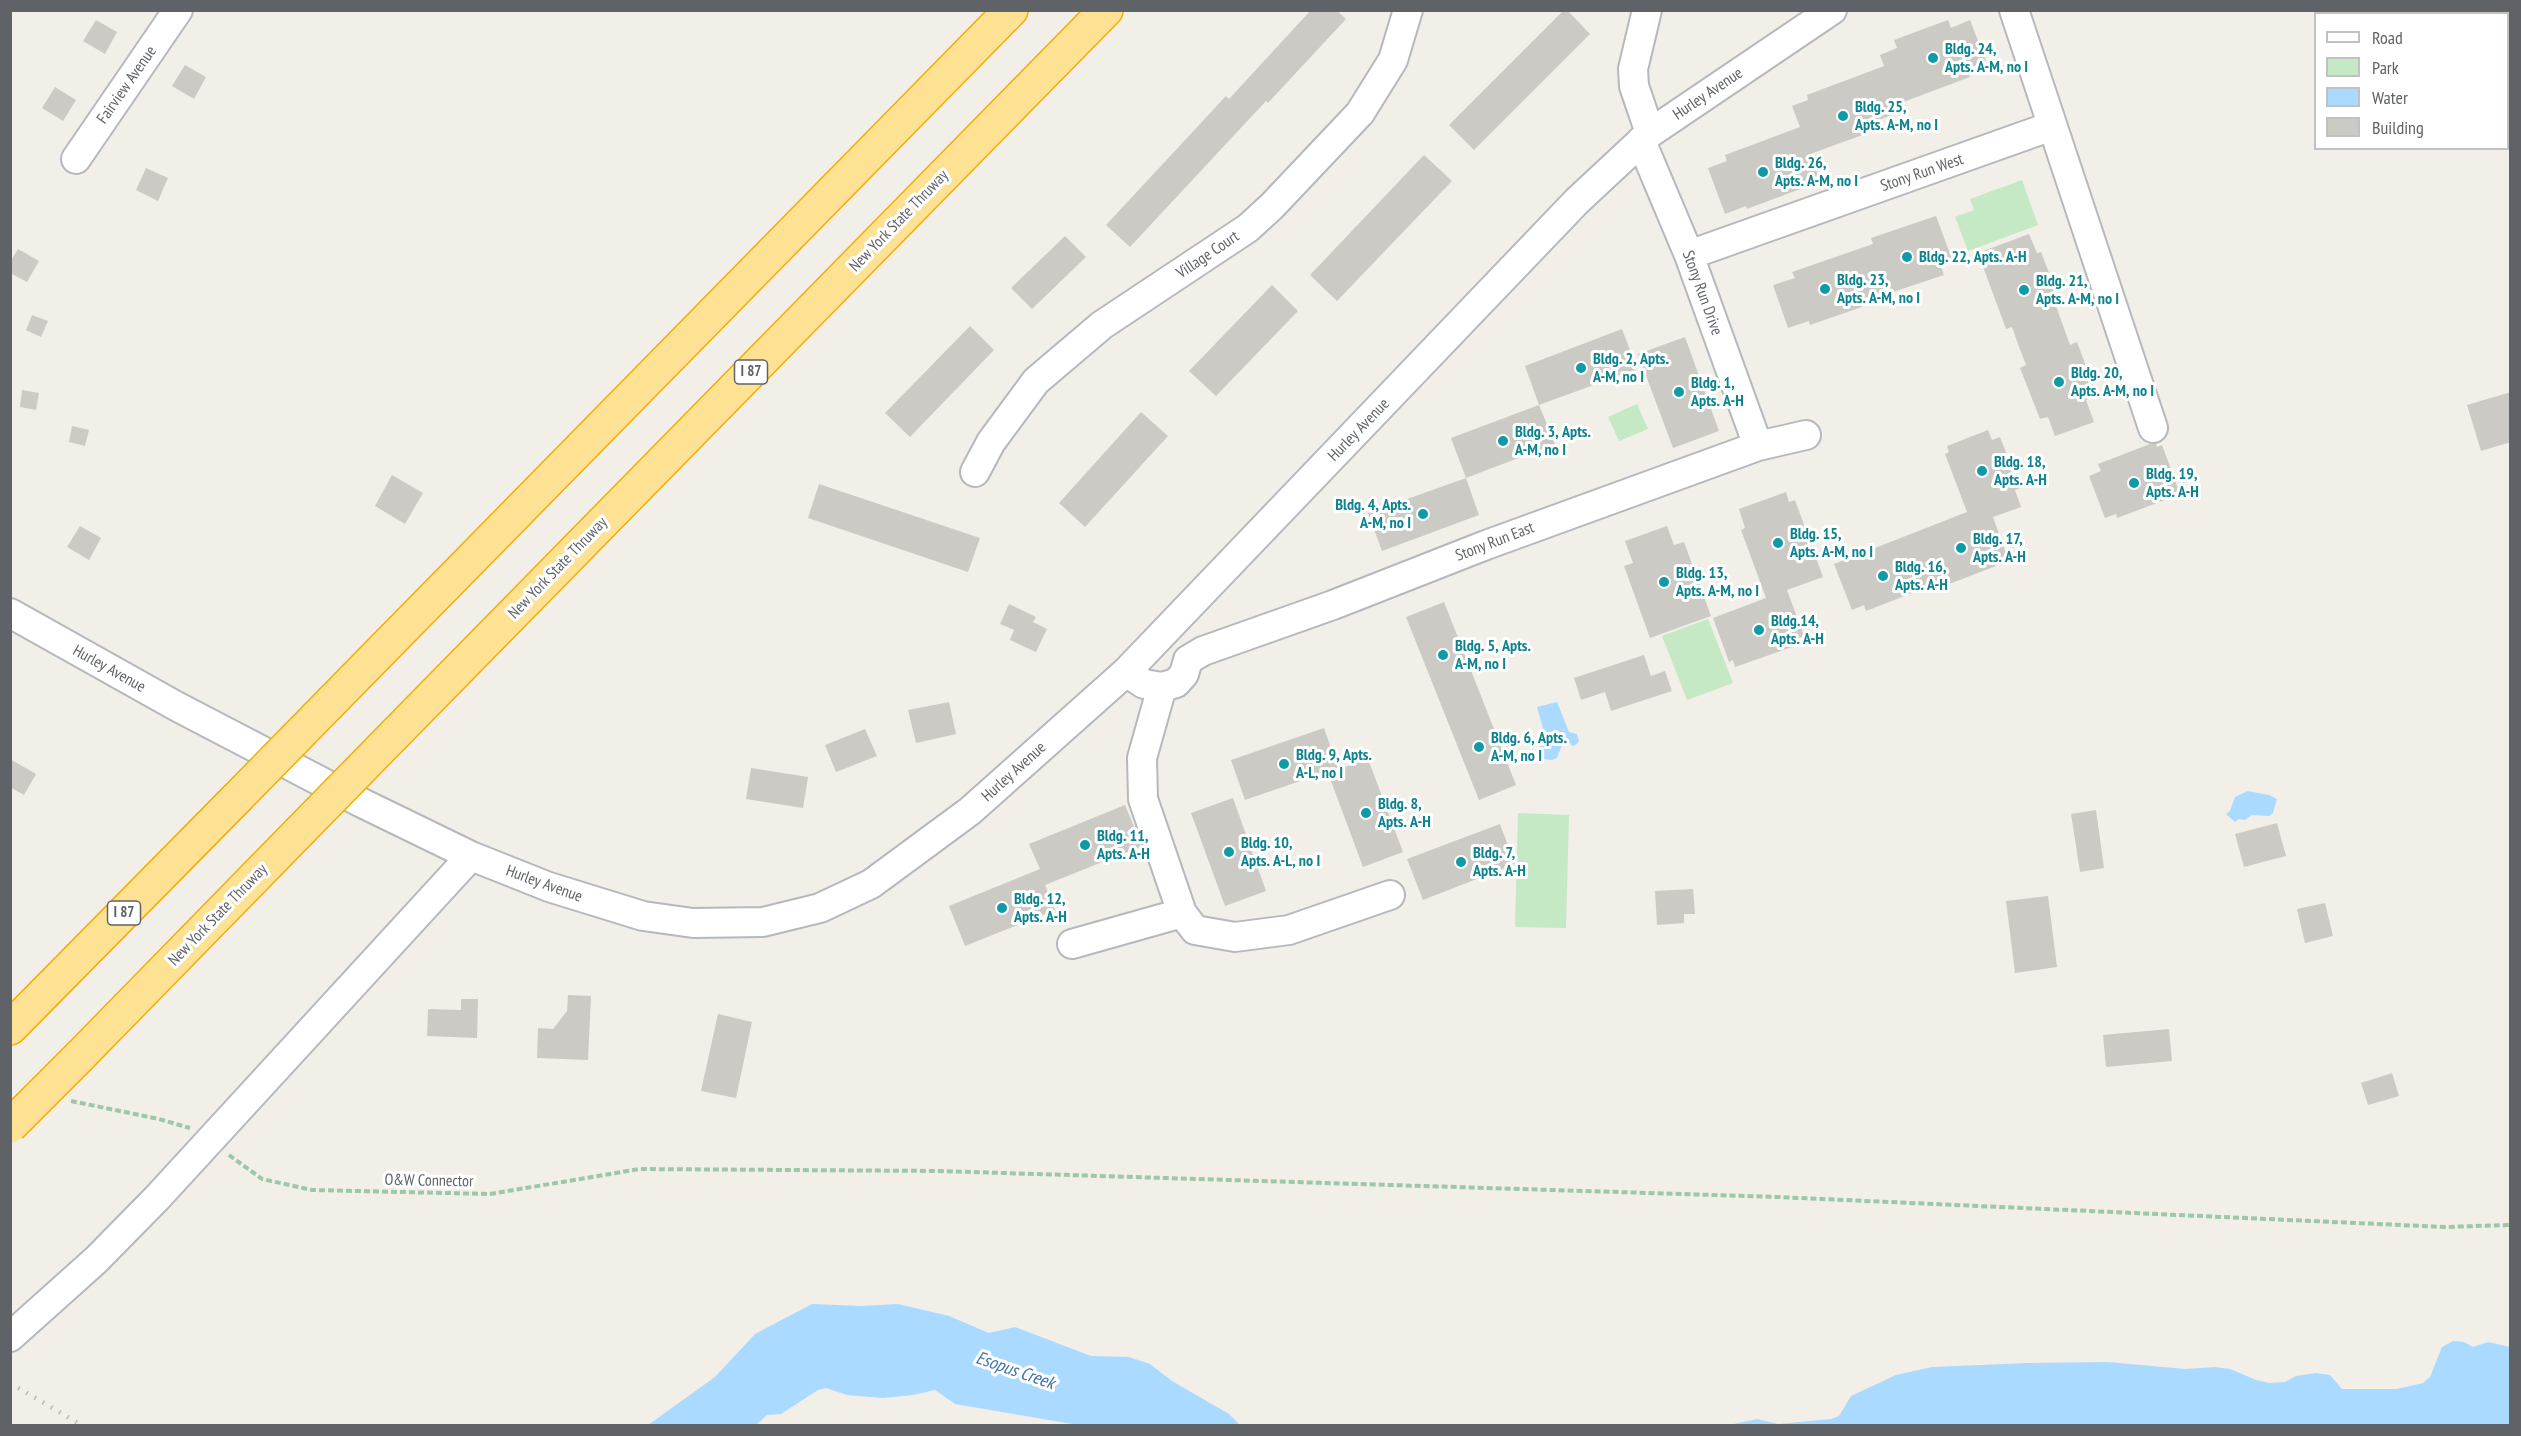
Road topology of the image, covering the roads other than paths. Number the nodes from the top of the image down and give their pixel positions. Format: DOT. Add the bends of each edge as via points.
graph roads {
  1 [pos="178,10"];
  2 [pos="1011,10"];
  3 [pos="1106,10"];
  4 [pos="1408,10"];
  5 [pos="1647,10"];
  6 [pos="1832,10"];
  7 [pos="2014,10"];
  8 [pos="2052,126"];
  9 [pos="1646,137"];
  10 [pos="76,159"];
  11 [pos="1689,255"];
  12 [pos="2153,428"];
  13 [pos="1806,435"];
  14 [pos="1758,446"];
  15 [pos="975,472"];
  16 [pos="11,614"];
  17 [pos="1158,640"];
  18 [pos="1188,660"];
  19 [pos="1126,672"];
  20 [pos="1162,687"];
  21 [pos="471,856"];
  22 [pos="1390,895"];
  23 [pos="1182,913"];
  24 [pos="1072,945"];
  25 [pos="10,1028"];
  26 [pos="10,1126"];
  27 [pos="10,1337"];
  1 -- 10 [label="street, Fairview Avenue"];
  2 -- 25 [label="highway, I 87, bridge"];
  3 -- 26 [label="highway, New York State Thruway / I 87, bridge"];
  4 -- 15 [label="street, Village Court" via="1393,60 1360,113 1248,228 1102,325 1036,381 991,442"];
  5 -- 9 [label="street" via="1633,69"];
  6 -- 9 [label="street, Hurley Avenue"];
  7 -- 8 [label="street"];
  8 -- 11 [label="street, Stony Run West"];
  8 -- 12 [label="street"];
  9 -- 11 [label="street, Stony Run Drive"];
  9 -- 17 [label="street, Hurley Avenue" via="1576,201"];
  11 -- 14 [label="street, Stony Run Drive"];
  13 -- 14 [label="street, Stony Run East"];
  14 -- 18 [label="street, Stony Run East" via="1203,651"];
  16 -- 21 [label="street, Hurley Avenue" via="176,706"];
  17 -- 18 [label="street"];
  17 -- 19 [label="street, Hurley Avenue"];
  18 -- 20 [label="street" via="1176,683"];
  19 -- 20 [label="street" via="1144,684"];
  19 -- 21 [label="street, Hurley Avenue" via="970,811 871,884 820,908 763,922 693,923 643,916 549,887"];
  20 -- 23 [label="street" via="1142,758 1143,799"];
  21 -- 27 [label="street" via="157,1198 96,1260"];
  22 -- 23 [label="street" via="1289,930 1234,937 1195,930"];
  23 -- 24 [label="street"];
}
